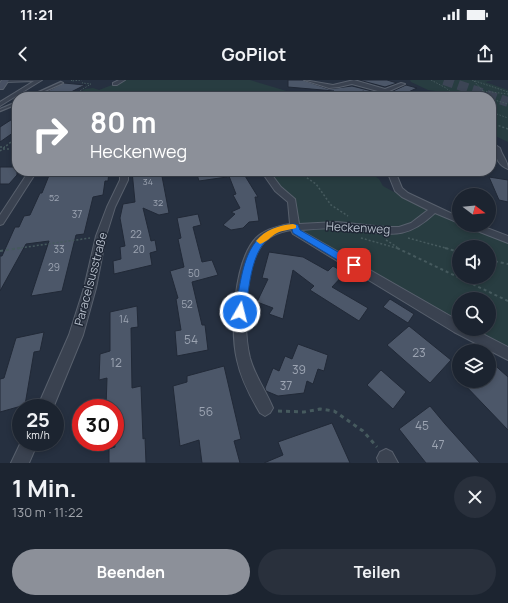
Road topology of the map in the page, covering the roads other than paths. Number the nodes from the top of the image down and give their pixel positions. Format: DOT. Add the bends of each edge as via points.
graph roads {
  1 [pos="6,80"];
  2 [pos="35,80"];
  3 [pos="40,80"];
  4 [pos="123,80"];
  5 [pos="306,80"];
  6 [pos="352,81"];
  7 [pos="62,83"];
  8 [pos="115,84"];
  9 [pos="403,84"];
  10 [pos="0,87"];
  11 [pos="384,91"];
  12 [pos="20,92"];
  13 [pos="41,92"];
  14 [pos="387,92"];
  15 [pos="12,97"];
  16 [pos="0,104"];
  17 [pos="12,105"];
  18 [pos="0,110"];
  19 [pos="497,148"];
  20 [pos="508,168"];
  21 [pos="30,176"];
  22 [pos="124,176"];
  23 [pos="269,176"];
  24 [pos="393,176"];
  25 [pos="434,209"];
  26 [pos="452,217"];
  27 [pos="0,222"];
  28 [pos="295,227"];
  29 [pos="488,232"];
  30 [pos="508,240"];
  31 [pos="452,323"];
  32 [pos="475,336"];
  33 [pos="508,354"];
  34 [pos="49,399"];
  35 [pos="265,408"];
  36 [pos="26,451"];
  37 [pos="20,463"];
  1 -- 2 [label="street"];
  1 -- 10 [label="main road"];
  3 -- 12 [label="street"];
  4 -- 8 [label="street"];
  5 -- 6 [label="street" via="333,88"];
  6 -- 11 [label="street"];
  7 -- 13 [label="lane"];
  9 -- 11 [label="street"];
  11 -- 14 [label="lane"];
  15 -- 16 [label="street"];
  17 -- 18 [label="lane"];
  19 -- 20 [label="street" via="498,155"];
  21 -- 27 [label="street"];
  22 -- 34 [label="street, Paracelsusstraße" via="101,236 90,288 76,335"];
  23 -- 28 [label="street" via="278,189 292,200"];
  24 -- 25 [label="street" via="398,189 405,195"];
  25 -- 26 [label="street"];
  25 -- 28 [label="street, Heckenweg" via="417,224 407,228 382,230 350,226"];
  28 -- 31 [label="street, Heckenweg" via="296,232"];
  28 -- 35 [label="street, Heckenweg" via="284,227 274,231 258,243 251,257 238,324 248,377"];
  29 -- 30 [label="street"];
  32 -- 33 [label="street, Heckenweg"];
  36 -- 37 [label="street"];
}
